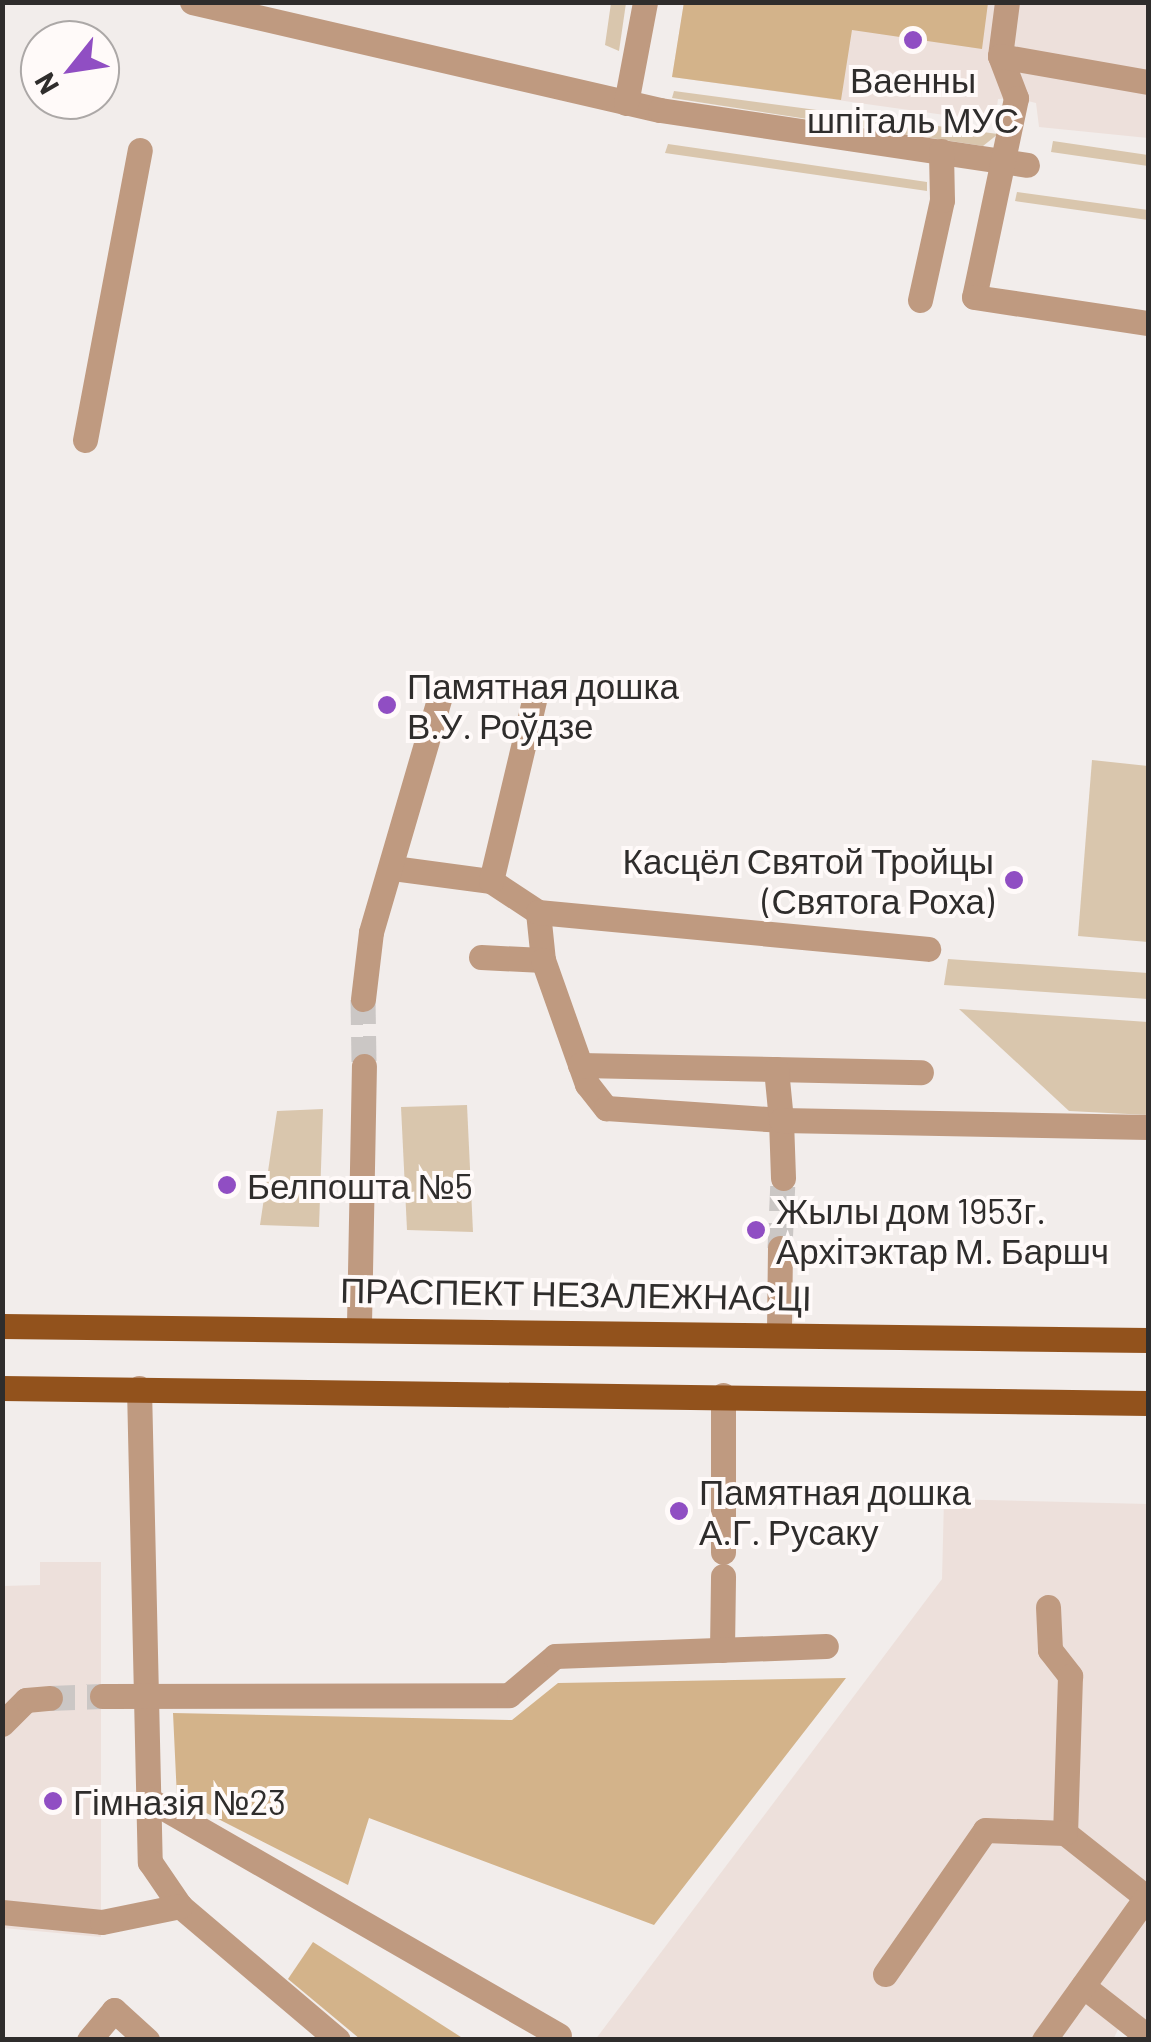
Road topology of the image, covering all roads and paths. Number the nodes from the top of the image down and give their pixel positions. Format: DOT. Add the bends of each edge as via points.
graph roads {
  1 [pos="192,2"];
  2 [pos="645,2"];
  3 [pos="1007,2"];
  4 [pos="1000,56"];
  5 [pos="1148,82"];
  6 [pos="626,102"];
  7 [pos="140,150"];
  8 [pos="941,151"];
  9 [pos="1014,164"];
  10 [pos="920,300"];
  11 [pos="1148,323"];
  12 [pos="84,440"];
  13 [pos="442,689"];
  14 [pos="534,701"];
  15 [pos="394,868"];
  16 [pos="491,881"];
  17 [pos="538,912"];
  18 [pos="928,949"];
  19 [pos="481,957"];
  20 [pos="544,960"];
  21 [pos="363,1000"];
  22 [pos="580,1064"];
  23 [pos="364,1066"];
  24 [pos="776,1069"];
  25 [pos="921,1072"];
  26 [pos="781,1120"];
  27 [pos="1148,1127"];
  28 [pos="783,1178"];
  29 [pos="780,1248"];
  30 [pos="359,1324"];
  31 [pos="2,1326"];
  32 [pos="779,1330"];
  33 [pos="1148,1340"];
  34 [pos="2,1388"];
  35 [pos="139,1388"];
  36 [pos="723,1394"];
  37 [pos="1148,1403"];
  38 [pos="1048,1606"];
  39 [pos="826,1646"];
  40 [pos="722,1650"];
  41 [pos="146,1693"];
  42 [pos="102,1696"];
  43 [pos="50,1698"];
  44 [pos="2,1724"];
  45 [pos="148,1799"];
  46 [pos="1065,1832"];
  47 [pos="1148,1896"];
  48 [pos="180,1906"];
  49 [pos="2,1912"];
  50 [pos="885,1974"];
  51 [pos="1083,1986"];
  52 [pos="559,2035"];
  53 [pos="1148,2037"];
  54 [pos="90,2040"];
  55 [pos="146,2040"];
  56 [pos="338,2040"];
  57 [pos="1044,2040"];
  1 -- 6 [label="street"];
  2 -- 6 [label="street"];
  3 -- 4 [label="street"];
  4 -- 5 [label="street"];
  4 -- 9 [label="street" via="1016,98"];
  6 -- 8 [label="street"];
  7 -- 12 [label="street"];
  8 -- 9 [label="street"];
  8 -- 10 [label="street" via="942,200"];
  9 -- 11 [label="street" via="974,297"];
  13 -- 15 [label="street"];
  14 -- 16 [label="street"];
  15 -- 16 [label="street"];
  15 -- 21 [label="street" via="371,932"];
  16 -- 17 [label="street"];
  17 -- 18 [label="street"];
  17 -- 20 [label="street"];
  19 -- 20 [label="street"];
  20 -- 22 [label="street"];
  22 -- 24 [label="street"];
  22 -- 26 [label="street" via="606,1108"];
  23 -- 30 [label="street"];
  24 -- 25 [label="street"];
  24 -- 26 [label="street"];
  26 -- 27 [label="street"];
  26 -- 28 [label="street"];
  29 -- 32 [label="street"];
  30 -- 31 [label="main road, ПРАСПЕКТ НЕЗАЛЕЖНАСЦІ"];
  30 -- 32 [label="main road, ПРАСПЕКТ НЕЗАЛЕЖНАСЦІ"];
  32 -- 33 [label="main road, ПРАСПЕКТ НЕЗАЛЕЖНАСЦІ"];
  34 -- 35 [label="main road"];
  35 -- 36 [label="main road"];
  35 -- 41 [label="street"];
  36 -- 37 [label="main road"];
  36 -- 40 [label="street"];
  38 -- 46 [label="street" via="1050,1650 1070,1676"];
  39 -- 40 [label="street"];
  40 -- 41 [label="street" via="554,1656 509,1695"];
  41 -- 42 [label="street"];
  41 -- 45 [label="street"];
  43 -- 44 [label="street" via="26,1700"];
  45 -- 48 [label="street" via="150,1862"];
  45 -- 52 [label="street"];
  46 -- 47 [label="street"];
  46 -- 50 [label="street" via="985,1830"];
  47 -- 51 [label="street"];
  48 -- 49 [label="street" via="102,1922"];
  48 -- 56 [label="street"];
  51 -- 53 [label="street"];
  51 -- 57 [label="street"];
  54 -- 55 [label="street" via="114,2010"];
}
